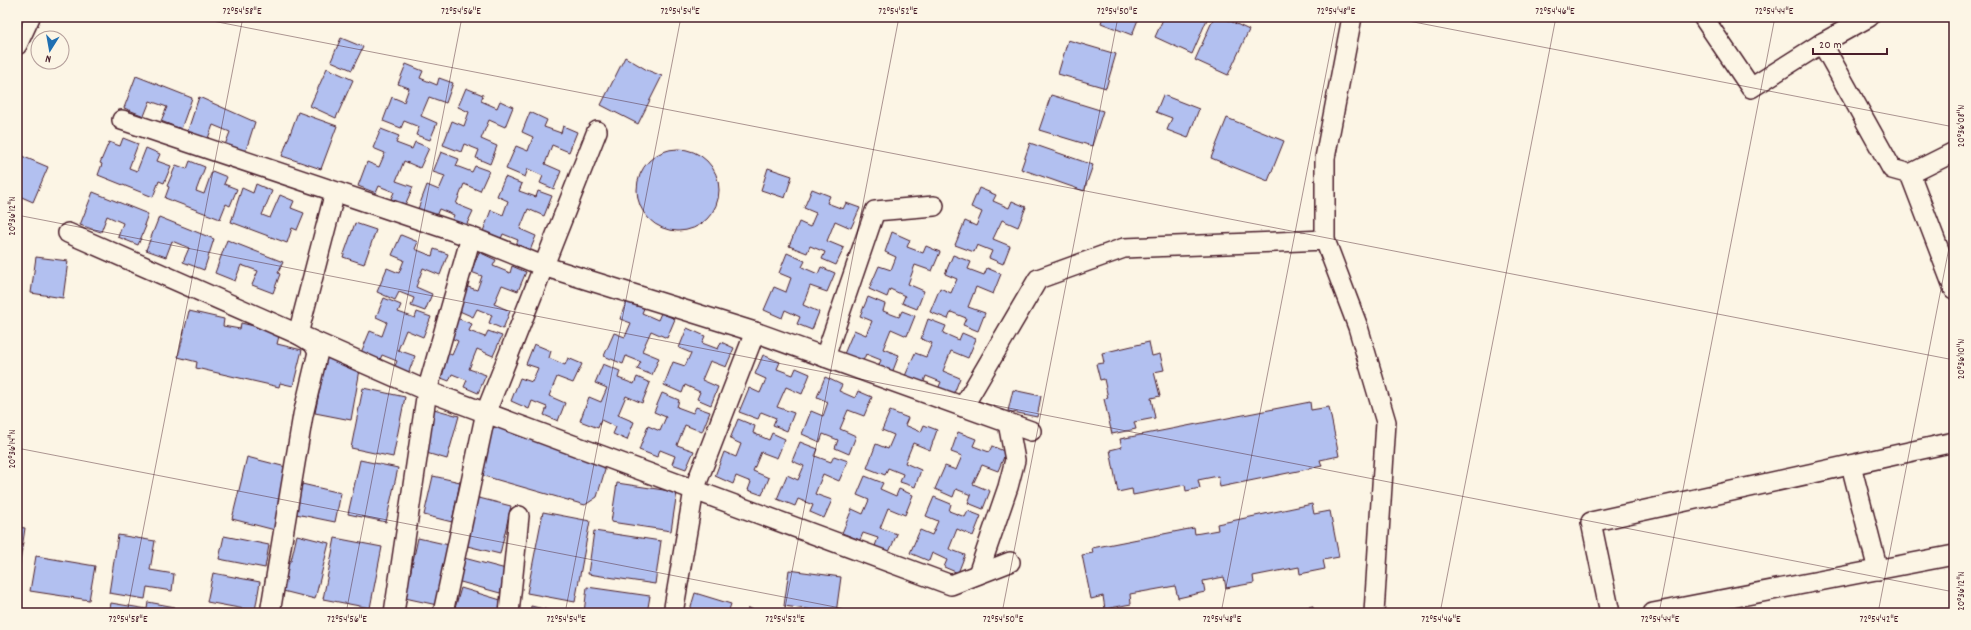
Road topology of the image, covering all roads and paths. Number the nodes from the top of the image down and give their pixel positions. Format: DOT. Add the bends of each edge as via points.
graph roads {
  1 [pos="30,17"];
  2 [pos="1352,17"];
  3 [pos="1703,17"];
  4 [pos="1869,17"];
  5 [pos="1822,43"];
  6 [pos="17,45"];
  7 [pos="122,120"];
  8 [pos="597,130"];
  9 [pos="1954,152"];
  10 [pos="1910,174"];
  11 [pos="335,192"];
  12 [pos="934,206"];
  13 [pos="68,233"];
  14 [pos="471,238"];
  15 [pos="1326,240"];
  16 [pos="543,266"];
  17 [pos="1954,289"];
  18 [pos="755,332"];
  19 [pos="298,334"];
  20 [pos="825,357"];
  21 [pos="427,391"];
  22 [pos="962,407"];
  23 [pos="486,412"];
  24 [pos="1008,423"];
  25 [pos="1031,431"];
  26 [pos="1954,442"];
  27 [pos="1851,465"];
  28 [pos="694,490"];
  29 [pos="519,516"];
  30 [pos="1954,555"];
  31 [pos="1010,562"];
  32 [pos="1878,570"];
  33 [pos="978,574"];
  34 [pos="270,613"];
  35 [pos="394,613"];
  36 [pos="443,613"];
  37 [pos="509,613"];
  38 [pos="673,613"];
  39 [pos="1374,613"];
  40 [pos="1610,613"];
  41 [pos="1653,613"];
  1 -- 6 [label="street"];
  2 -- 15 [label="street" via="1324,158"];
  3 -- 5 [label="street" via="1751,88"];
  4 -- 5 [label="street"];
  5 -- 10 [label="street" via="1892,169"];
  7 -- 11 [label="street"];
  8 -- 16 [label="street"];
  9 -- 10 [label="street"];
  10 -- 17 [label="street"];
  11 -- 14 [label="street"];
  11 -- 19 [label="street"];
  12 -- 20 [label="street" via="874,211"];
  13 -- 19 [label="street"];
  14 -- 16 [label="street"];
  14 -- 21 [label="street"];
  15 -- 22 [label="street" via="1124,248 1038,279"];
  15 -- 39 [label="street" via="1358,327 1386,422"];
  16 -- 18 [label="street"];
  16 -- 23 [label="street"];
  18 -- 20 [label="street"];
  18 -- 28 [label="street"];
  19 -- 21 [label="street"];
  19 -- 34 [label="street" via="313,343 318,352 303,415"];
  20 -- 22 [label="street"];
  21 -- 23 [label="street"];
  21 -- 35 [label="street"];
  22 -- 24 [label="street"];
  23 -- 28 [label="street"];
  23 -- 36 [label="street"];
  24 -- 25 [label="street"];
  24 -- 33 [label="street" via="1015,460"];
  26 -- 27 [label="street"];
  27 -- 32 [label="street"];
  27 -- 40 [label="street" via="1591,522"];
  28 -- 33 [label="street" via="951,585"];
  28 -- 38 [label="street"];
  29 -- 37 [label="street"];
  30 -- 32 [label="street"];
  31 -- 33 [label="street"];
  32 -- 41 [label="street"];
}
